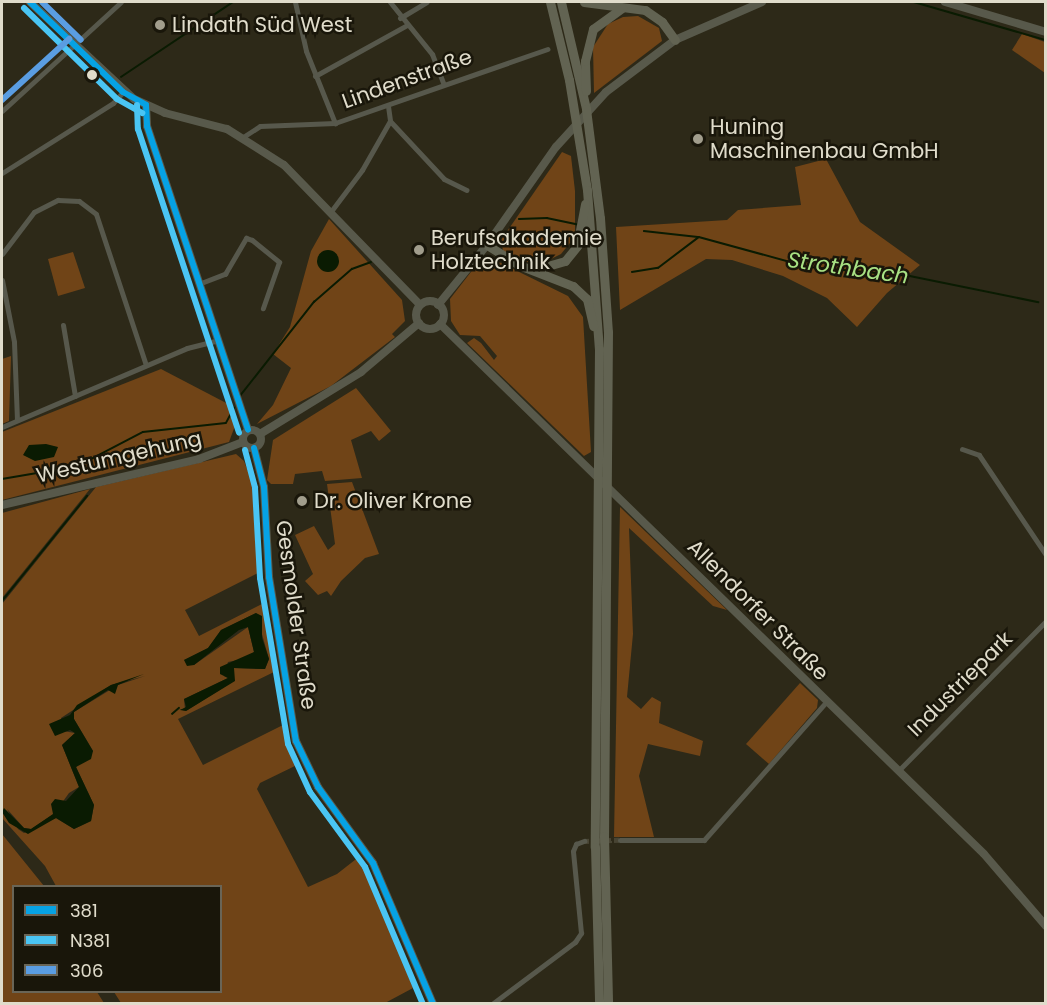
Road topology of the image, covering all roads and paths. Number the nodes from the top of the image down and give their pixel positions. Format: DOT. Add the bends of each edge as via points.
graph roads {
  1 [pos="30,2"];
  2 [pos="122,2"];
  3 [pos="295,2"];
  4 [pos="390,2"];
  5 [pos="427,2"];
  6 [pos="550,2"];
  7 [pos="561,2"];
  8 [pos="584,2"];
  9 [pos="762,2"];
  10 [pos="945,2"];
  11 [pos="622,8"];
  12 [pos="400,18"];
  13 [pos="406,25"];
  14 [pos="1046,32"];
  15 [pos="675,40"];
  16 [pos="75,46"];
  17 [pos="547,49"];
  18 [pos="315,76"];
  19 [pos="443,83"];
  20 [pos="123,92"];
  21 [pos="2,102"];
  22 [pos="146,105"];
  23 [pos="388,106"];
  24 [pos="4,109"];
  25 [pos="586,109"];
  26 [pos="390,121"];
  27 [pos="335,123"];
  28 [pos="243,137"];
  29 [pos="2,173"];
  30 [pos="467,190"];
  31 [pos="587,190"];
  32 [pos="332,210"];
  33 [pos="487,245"];
  34 [pos="2,254"];
  35 [pos="533,269"];
  36 [pos="2,280"];
  37 [pos="201,283"];
  38 [pos="438,304"];
  39 [pos="420,305"];
  40 [pos="263,308"];
  41 [pos="419,323"];
  42 [pos="440,324"];
  43 [pos="63,325"];
  44 [pos="220,340"];
  45 [pos="599,349"];
  46 [pos="146,365"];
  47 [pos="75,396"];
  48 [pos="17,420"];
  49 [pos="2,427"];
  50 [pos="248,430"];
  51 [pos="260,434"];
  52 [pos="243,442"];
  53 [pos="255,448"];
  54 [pos="962,449"];
  55 [pos="2,504"];
  56 [pos="1046,555"];
  57 [pos="1046,621"];
  58 [pos="826,702"];
  59 [pos="898,771"];
  60 [pos="620,840"];
  61 [pos="584,841"];
  62 [pos="1046,926"];
  63 [pos="433,1004"];
  64 [pos="492,1004"];
  65 [pos="599,1004"];
  66 [pos="608,1004"];
  1 -- 16 [label="main road"];
  2 -- 16 [label="street"];
  3 -- 18 [label="street"];
  4 -- 12 [label="street"];
  5 -- 12 [label="street"];
  6 -- 31 [label="highway" via="569,80"];
  7 -- 25 [label="highway"];
  8 -- 11 [label="highway"];
  9 -- 15 [label="main road"];
  10 -- 14 [label="main road"];
  11 -- 15 [label="highway" via="653,15"];
  11 -- 25 [label="highway" via="601,20 588,42"];
  12 -- 13 [label="street"];
  13 -- 18 [label="street"];
  13 -- 19 [label="street" via="432,54"];
  15 -- 33 [label="main road" via="606,92 556,147"];
  16 -- 20 [label="main road"];
  16 -- 24 [label="street"];
  17 -- 19 [label="street, Lindenstraße"];
  18 -- 27 [label="street"];
  19 -- 23 [label="street, Lindenstraße"];
  20 -- 22 [label="main road"];
  20 -- 29 [label="street" via="113,103"];
  21 -- 24 [label="street"];
  22 -- 28 [label="main road"];
  22 -- 37 [label="main road" via="147,126"];
  23 -- 26 [label="street"];
  23 -- 27 [label="street, Lindenstraße"];
  25 -- 66 [label="highway" via="600,218 609,375 604,825"];
  26 -- 30 [label="street" via="444,179"];
  26 -- 32 [label="street" via="362,170"];
  27 -- 28 [label="street, Lindenstraße" via="260,126"];
  28 -- 32 [label="main road" via="284,165"];
  31 -- 35 [label="highway" via="577,246 565,261"];
  31 -- 45 [label="highway"];
  32 -- 39 [label="main road"];
  33 -- 35 [label="highway"];
  33 -- 38 [label="main road"];
  34 -- 46 [label="street" via="34,212 58,200 79,201 96,213"];
  35 -- 45 [label="highway" via="573,286 587,299"];
  36 -- 48 [label="street" via="14,342"];
  37 -- 40 [label="street" via="225,273 246,238 252,240 279,262"];
  37 -- 44 [label="main road"];
  38 -- 39 [label="main road"];
  38 -- 42 [label="main road" via="443,314"];
  39 -- 41 [label="main road" via="416,316"];
  41 -- 42 [label="main road" via="427,328"];
  41 -- 51 [label="main road" via="362,372"];
  42 -- 58 [label="main road, Allendorfer Straße"];
  43 -- 47 [label="street"];
  44 -- 46 [label="street"];
  44 -- 50 [label="main road"];
  45 -- 65 [label="highway" via="595,847"];
  46 -- 47 [label="street"];
  47 -- 48 [label="street"];
  48 -- 49 [label="street"];
  50 -- 51 [label="main road"];
  50 -- 52 [label="main road"];
  51 -- 53 [label="main road" via="261,442"];
  52 -- 53 [label="main road"];
  52 -- 55 [label="main road, Westumgehung" via="199,459"];
  53 -- 63 [label="main road, Gesmolder Straße" via="264,488 270,584 296,741 318,787 373,863"];
  54 -- 56 [label="street" via="979,455"];
  57 -- 59 [label="street, Industriepark"];
  58 -- 59 [label="main road, Allendorfer Straße"];
  58 -- 60 [label="street" via="704,840"];
  59 -- 62 [label="main road, Allendorfer Straße" via="996,867"];
  61 -- 64 [label="street" via="576,844 573,851 580,933 575,942"];
}
